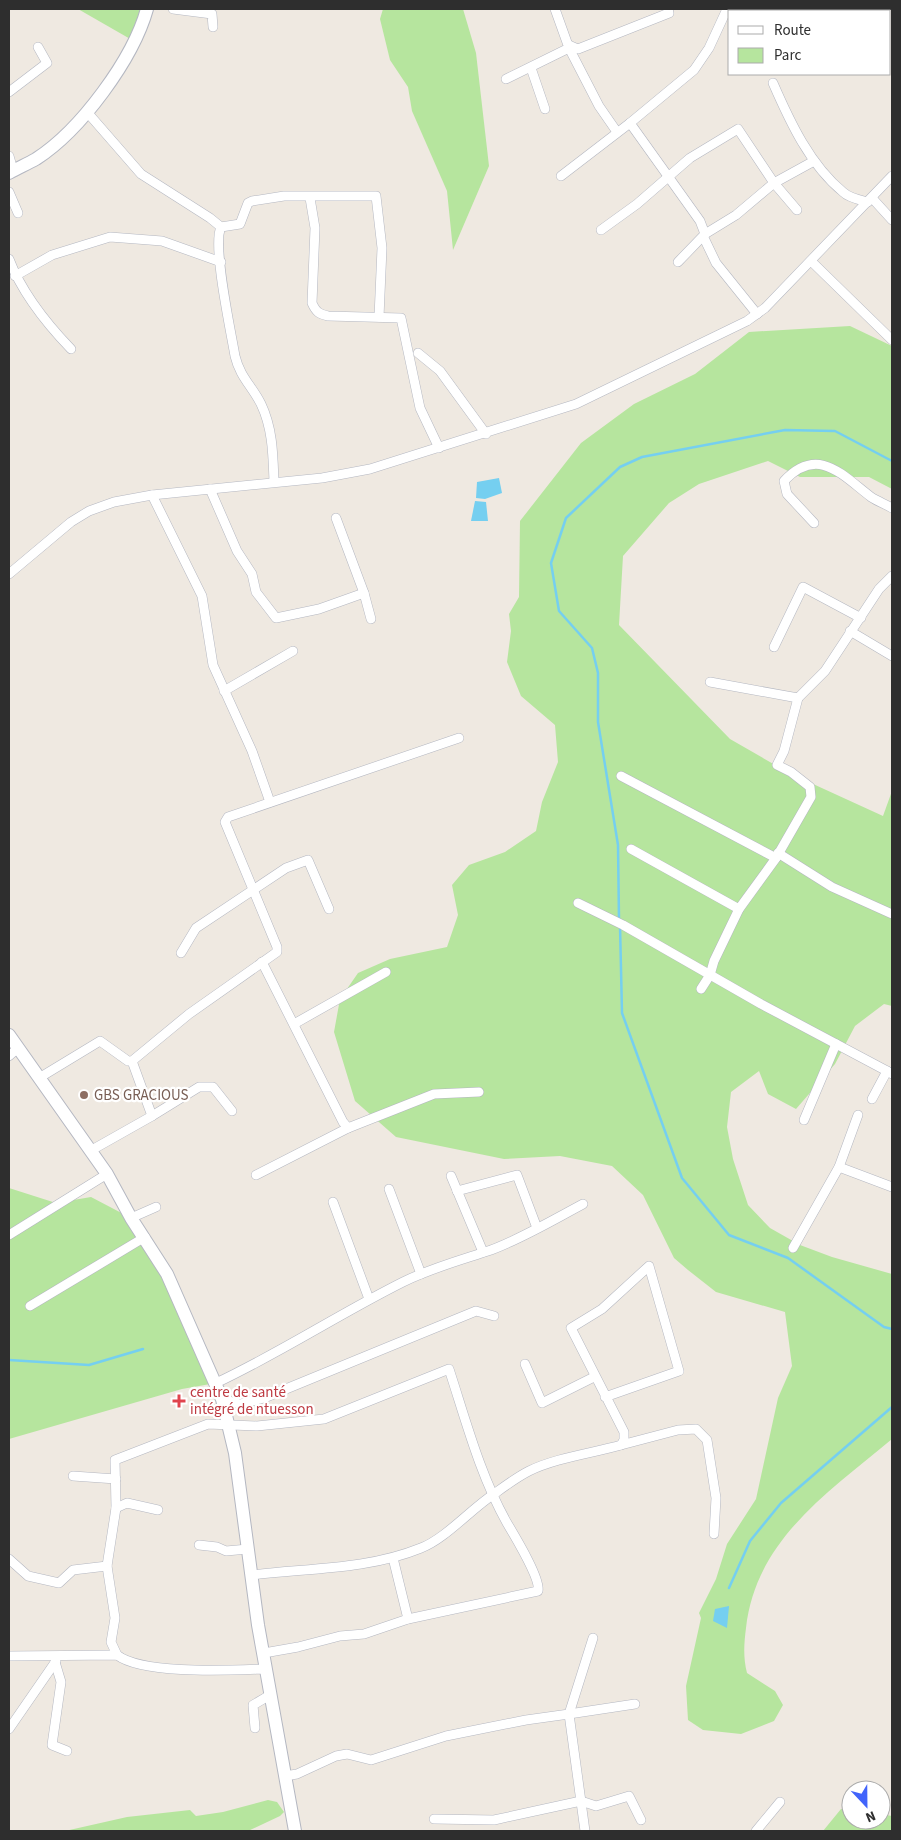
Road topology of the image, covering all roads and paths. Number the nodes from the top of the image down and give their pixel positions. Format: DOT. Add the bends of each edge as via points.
graph roads {
  1 [pos="147,9"];
  2 [pos="173,9"];
  3 [pos="555,9"];
  4 [pos="668,9"];
  5 [pos="726,9"];
  6 [pos="213,27"];
  7 [pos="569,46"];
  8 [pos="38,47"];
  9 [pos="531,68"];
  10 [pos="506,79"];
  11 [pos="772,84"];
  12 [pos="9,92"];
  13 [pos="545,109"];
  14 [pos="87,112"];
  15 [pos="630,123"];
  16 [pos="617,132"];
  17 [pos="9,156"];
  18 [pos="814,161"];
  19 [pos="11,172"];
  20 [pos="561,176"];
  21 [pos="892,176"];
  22 [pos="669,177"];
  23 [pos="774,183"];
  24 [pos="9,192"];
  25 [pos="310,198"];
  26 [pos="870,200"];
  27 [pos="797,210"];
  28 [pos="18,212"];
  29 [pos="892,220"];
  30 [pos="221,227"];
  31 [pos="600,230"];
  32 [pos="704,236"];
  33 [pos="9,258"];
  34 [pos="811,261"];
  35 [pos="221,262"];
  36 [pos="678,262"];
  37 [pos="15,276"];
  38 [pos="757,314"];
  39 [pos="379,317"];
  40 [pos="892,340"];
  41 [pos="70,349"];
  42 [pos="418,353"];
  43 [pos="486,434"];
  44 [pos="439,448"];
  45 [pos="274,482"];
  46 [pos="210,488"];
  47 [pos="152,495"];
  48 [pos="892,508"];
  49 [pos="336,518"];
  50 [pos="814,523"];
  51 [pos="9,574"];
  52 [pos="892,576"];
  53 [pos="364,593"];
  54 [pos="861,618"];
  55 [pos="371,619"];
  56 [pos="850,631"];
  57 [pos="774,646"];
  58 [pos="293,651"];
  59 [pos="892,656"];
  60 [pos="710,682"];
  61 [pos="224,690"];
  62 [pos="798,698"];
  63 [pos="459,738"];
  64 [pos="620,776"];
  65 [pos="270,802"];
  66 [pos="631,849"];
  67 [pos="777,856"];
  68 [pos="253,891"];
  69 [pos="578,903"];
  70 [pos="328,909"];
  71 [pos="740,909"];
  72 [pos="892,914"];
  73 [pos="181,952"];
  74 [pos="262,962"];
  75 [pos="386,972"];
  76 [pos="710,975"];
  77 [pos="701,989"];
  78 [pos="294,1024"];
  79 [pos="9,1035"];
  80 [pos="836,1044"];
  81 [pos="13,1052"];
  82 [pos="132,1061"];
  83 [pos="889,1073"];
  84 [pos="39,1078"];
  85 [pos="479,1092"];
  86 [pos="872,1099"];
  87 [pos="232,1111"];
  88 [pos="858,1115"];
  89 [pos="152,1116"];
  90 [pos="804,1120"];
  91 [pos="348,1128"];
  92 [pos="90,1151"];
  93 [pos="839,1167"];
  94 [pos="107,1174"];
  95 [pos="256,1176"];
  96 [pos="451,1176"];
  97 [pos="892,1187"];
  98 [pos="388,1189"];
  99 [pos="457,1191"];
  100 [pos="333,1202"];
  101 [pos="583,1204"];
  102 [pos="156,1206"];
  103 [pos="131,1218"];
  104 [pos="537,1228"];
  105 [pos="9,1235"];
  106 [pos="145,1237"];
  107 [pos="794,1248"];
  108 [pos="482,1252"];
  109 [pos="422,1274"];
  110 [pos="369,1299"];
  111 [pos="30,1306"];
  112 [pos="494,1316"];
  113 [pos="525,1364"];
  114 [pos="594,1377"];
  115 [pos="216,1383"];
  116 [pos="605,1397"];
  117 [pos="222,1399"];
  118 [pos="230,1425"];
  119 [pos="621,1445"];
  120 [pos="73,1476"];
  121 [pos="116,1479"];
  122 [pos="492,1495"];
  123 [pos="116,1508"];
  124 [pos="158,1510"];
  125 [pos="714,1534"];
  126 [pos="199,1544"];
  127 [pos="248,1549"];
  128 [pos="393,1558"];
  129 [pos="9,1559"];
  130 [pos="107,1566"];
  131 [pos="252,1575"];
  132 [pos="408,1619"];
  133 [pos="593,1638"];
  134 [pos="264,1653"];
  135 [pos="117,1655"];
  136 [pos="9,1656"];
  137 [pos="57,1659"];
  138 [pos="266,1669"];
  139 [pos="270,1695"];
  140 [pos="635,1704"];
  141 [pos="569,1714"];
  142 [pos="255,1728"];
  143 [pos="9,1729"];
  144 [pos="67,1752"];
  145 [pos="285,1776"];
  146 [pos="581,1801"];
  147 [pos="780,1802"];
  148 [pos="434,1818"];
  149 [pos="641,1820"];
  150 [pos="295,1831"];
  151 [pos="585,1831"];
  152 [pos="756,1831"];
  1 -- 14 [label="street" via="143,24 122,64"];
  2 -- 6 [label="street" via="212,14"];
  3 -- 7 [label="street"];
  4 -- 7 [label="street" via="669,13 578,49"];
  5 -- 15 [label="street" via="709,48 694,70"];
  7 -- 9 [label="street"];
  7 -- 16 [label="street" via="598,106"];
  8 -- 12 [label="street" via="47,63"];
  9 -- 10 [label="street"];
  9 -- 13 [label="street"];
  11 -- 18 [label="street"];
  14 -- 19 [label="street" via="38,157"];
  14 -- 30 [label="street" via="141,174"];
  15 -- 16 [label="street"];
  15 -- 22 [label="street"];
  16 -- 20 [label="street"];
  17 -- 19 [label="street"];
  18 -- 23 [label="street"];
  18 -- 26 [label="street" via="844,194"];
  21 -- 26 [label="street"];
  22 -- 23 [label="street" via="690,158 738,129"];
  22 -- 31 [label="street"];
  22 -- 32 [label="street" via="700,221"];
  23 -- 27 [label="street"];
  23 -- 32 [label="street" via="736,215"];
  24 -- 28 [label="street"];
  25 -- 30 [label="street" via="284,196 252,201 248,203 240,224"];
  25 -- 39 [label="street" via="316,228 312,304 315,310 328,316"];
  25 -- 39 [label="street" via="376,196 382,248"];
  26 -- 29 [label="street"];
  26 -- 34 [label="street"];
  30 -- 35 [label="street" via="218,233"];
  32 -- 36 [label="street"];
  32 -- 38 [label="street" via="716,263"];
  33 -- 37 [label="street"];
  34 -- 38 [label="street"];
  34 -- 40 [label="street"];
  35 -- 37 [label="street" via="162,241 110,237 52,256"];
  35 -- 45 [label="street" via="237,366 266,417 272,440"];
  37 -- 41 [label="street" via="46,323"];
  38 -- 43 [label="street" via="593,396"];
  39 -- 44 [label="street" via="401,318 420,408"];
  42 -- 43 [label="street" via="440,371"];
  43 -- 44 [label="street"];
  44 -- 45 [label="street" via="354,473"];
  45 -- 46 [label="street"];
  46 -- 47 [label="street"];
  46 -- 53 [label="street" via="252,574 256,592 276,618 319,609"];
  47 -- 51 [label="street" via="114,502 89,512 38,548"];
  47 -- 61 [label="street" via="202,596 213,665"];
  48 -- 50 [label="street" via="873,498 839,470 817,464 796,468 784,480 787,494"];
  49 -- 53 [label="street"];
  52 -- 54 [label="street" via="885,581"];
  53 -- 55 [label="street"];
  54 -- 56 [label="street"];
  54 -- 57 [label="street" via="803,587"];
  56 -- 59 [label="street"];
  56 -- 62 [label="street" via="825,672"];
  58 -- 61 [label="street"];
  60 -- 62 [label="street"];
  61 -- 65 [label="street" via="252,751"];
  62 -- 67 [label="street" via="784,751 776,765 791,772 810,788 812,794"];
  63 -- 65 [label="street"];
  64 -- 67 [label="street"];
  65 -- 68 [label="street" via="225,820"];
  66 -- 71 [label="street"];
  67 -- 71 [label="street"];
  67 -- 72 [label="street" via="832,887"];
  68 -- 70 [label="street" via="286,868 308,860"];
  68 -- 73 [label="street" via="196,928"];
  68 -- 74 [label="street" via="278,947 275,954"];
  69 -- 76 [label="street"];
  71 -- 76 [label="street"];
  74 -- 78 [label="street"];
  74 -- 82 [label="street" via="189,1014"];
  75 -- 78 [label="street"];
  76 -- 77 [label="street"];
  76 -- 80 [label="street"];
  78 -- 91 [label="street"];
  79 -- 81 [label="street"];
  80 -- 83 [label="street"];
  80 -- 90 [label="street"];
  81 -- 84 [label="street"];
  82 -- 84 [label="street" via="100,1041"];
  82 -- 89 [label="street"];
  83 -- 86 [label="street"];
  84 -- 92 [label="street"];
  85 -- 91 [label="street" via="434,1094"];
  87 -- 89 [label="street" via="213,1087 199,1087"];
  88 -- 93 [label="street"];
  89 -- 92 [label="street"];
  91 -- 95 [label="street"];
  92 -- 94 [label="street"];
  93 -- 97 [label="street"];
  93 -- 107 [label="street"];
  94 -- 103 [label="street"];
  94 -- 105 [label="street"];
  96 -- 99 [label="street"];
  98 -- 109 [label="street"];
  99 -- 104 [label="street" via="517,1175"];
  99 -- 108 [label="street"];
  100 -- 110 [label="street"];
  101 -- 104 [label="street"];
  102 -- 103 [label="street"];
  103 -- 106 [label="street"];
  104 -- 108 [label="street"];
  106 -- 111 [label="street"];
  106 -- 115 [label="street" via="171,1283"];
  108 -- 109 [label="street"];
  109 -- 110 [label="street"];
  110 -- 115 [label="street" via="286,1348"];
  112 -- 117 [label="street" via="476,1311 264,1398 240,1404"];
  113 -- 114 [label="street" via="542,1403"];
  114 -- 116 [label="street"];
  114 -- 116 [label="street" via="571,1328 602,1308 649,1266 680,1371"];
  115 -- 117 [label="street"];
  116 -- 119 [label="street" via="624,1432"];
  117 -- 118 [label="street"];
  118 -- 121 [label="street" via="208,1424 115,1460"];
  118 -- 122 [label="street" via="277,1425 324,1419 449,1369"];
  118 -- 127 [label="street"];
  119 -- 122 [label="street" via="529,1471"];
  119 -- 125 [label="street" via="678,1430 696,1429 707,1440 716,1498"];
  120 -- 121 [label="street"];
  121 -- 123 [label="street"];
  122 -- 128 [label="street" via="423,1548"];
  122 -- 132 [label="street" via="526,1558 538,1591"];
  123 -- 124 [label="street" via="127,1503"];
  123 -- 130 [label="street"];
  126 -- 127 [label="street" via="226,1551"];
  127 -- 131 [label="street"];
  128 -- 131 [label="street" via="334,1568"];
  128 -- 132 [label="street"];
  129 -- 130 [label="street" via="28,1576 59,1583 74,1570"];
  130 -- 135 [label="street" via="115,1618 111,1642"];
  131 -- 134 [label="street"];
  132 -- 134 [label="street" via="364,1634 340,1636 298,1648"];
  133 -- 141 [label="street"];
  134 -- 138 [label="street"];
  135 -- 137 [label="street"];
  135 -- 138 [label="street" via="128,1661 178,1669"];
  136 -- 137 [label="street"];
  137 -- 143 [label="street"];
  137 -- 144 [label="street" via="61,1682 52,1745"];
  138 -- 139 [label="street"];
  139 -- 142 [label="street" via="254,1705"];
  139 -- 145 [label="street"];
  140 -- 141 [label="street"];
  141 -- 145 [label="street" via="446,1736 371,1760 347,1754 336,1756"];
  141 -- 146 [label="street"];
  145 -- 150 [label="street"];
  146 -- 148 [label="street" via="494,1820"];
  146 -- 149 [label="street" via="596,1806 629,1796"];
  146 -- 151 [label="street"];
  147 -- 152 [label="street"];
}
